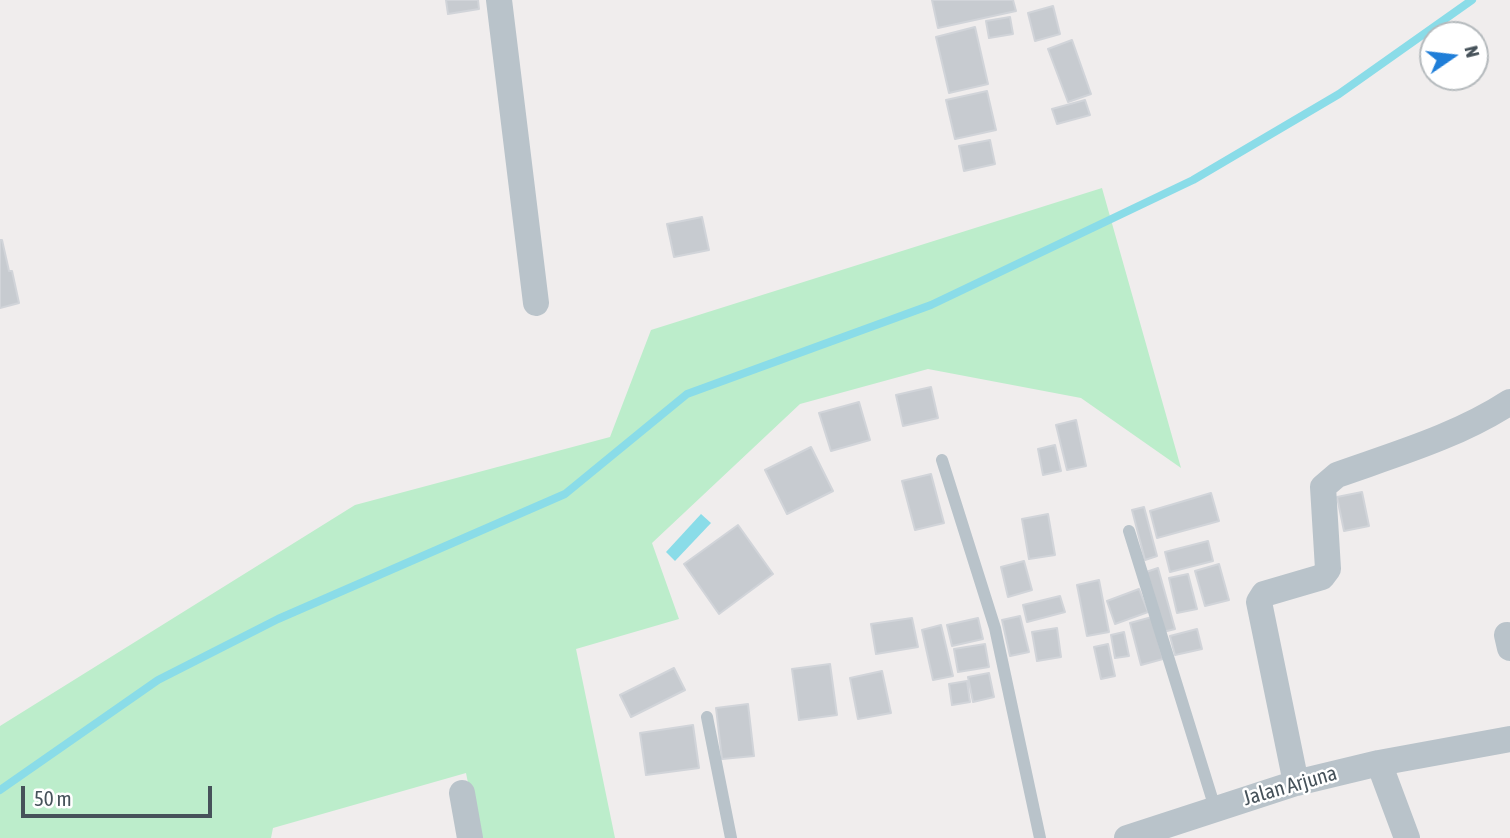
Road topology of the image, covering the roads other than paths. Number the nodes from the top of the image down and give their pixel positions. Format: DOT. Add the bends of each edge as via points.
graph roads {
  1 [pos="499,0"];
  2 [pos="536,303"];
  3 [pos="1510,402"];
  4 [pos="942,460"];
  5 [pos="1129,531"];
  6 [pos="707,717"];
  7 [pos="1510,739"];
  8 [pos="1378,763"];
  9 [pos="1296,783"];
  10 [pos="462,793"];
  11 [pos="1215,808"];
  12 [pos="470,838"];
  13 [pos="731,838"];
  14 [pos="1040,838"];
  15 [pos="1127,838"];
  16 [pos="1407,838"];
  1 -- 2 [label="street"];
  3 -- 9 [label="street" via="1446,436 1337,475 1323,487 1328,569 1322,577 1264,594 1259,602"];
  4 -- 14 [label="lane" via="995,628"];
  5 -- 11 [label="lane"];
  6 -- 13 [label="lane"];
  7 -- 8 [label="street, Jalan Arjuna"];
  8 -- 9 [label="street, Jalan Arjuna"];
  8 -- 16 [label="street"];
  9 -- 11 [label="street, Jalan Arjuna"];
  10 -- 12 [label="street"];
  11 -- 15 [label="street, Jalan Arjuna"];
}
